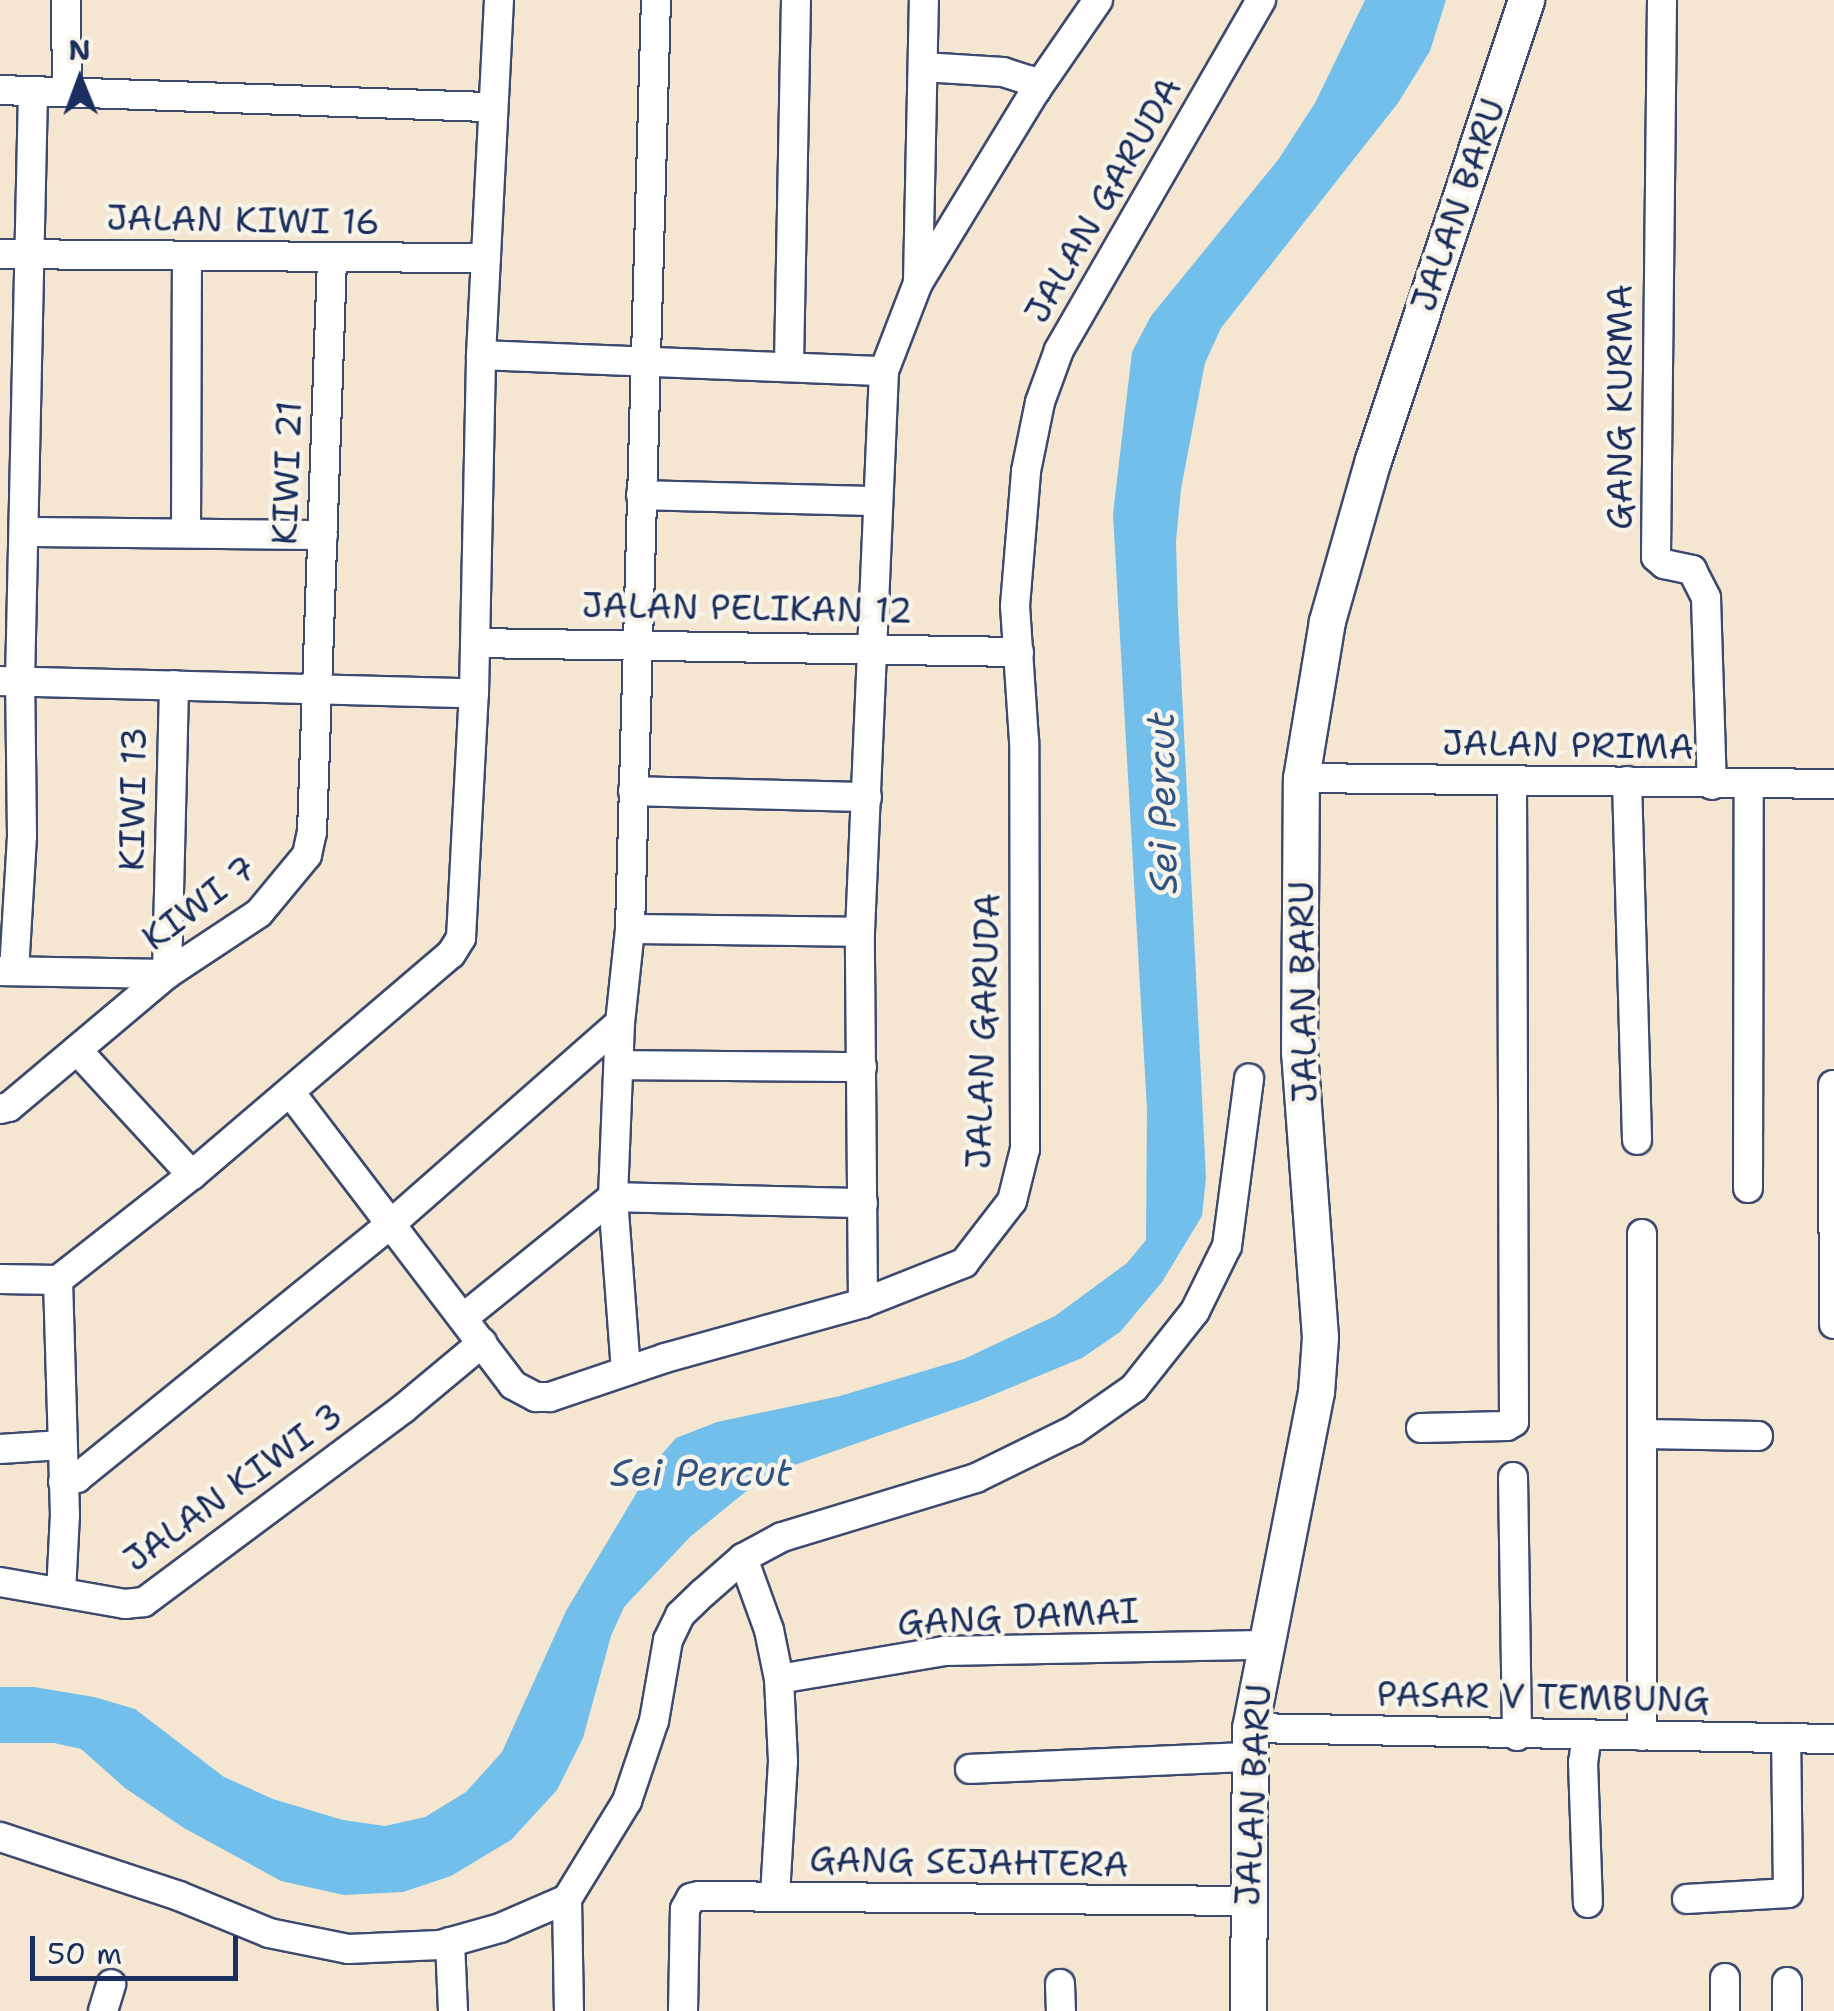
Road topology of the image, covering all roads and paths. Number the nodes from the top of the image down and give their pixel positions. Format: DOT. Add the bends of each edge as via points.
graph roads {
  1 [pos="66,0"];
  2 [pos="499,0"];
  3 [pos="656,0"];
  4 [pos="796,0"];
  5 [pos="924,0"];
  6 [pos="1098,0"];
  7 [pos="1260,0"];
  8 [pos="1526,0"];
  9 [pos="1662,0"];
  10 [pos="923,67"];
  11 [pos="0,90"];
  12 [pos="1036,90"];
  13 [pos="32,91"];
  14 [pos="67,91"];
  15 [pos="493,107"];
  16 [pos="0,254"];
  17 [pos="30,255"];
  18 [pos="187,258"];
  19 [pos="486,258"];
  20 [pos="332,260"];
  21 [pos="918,284"];
  22 [pos="481,355"];
  23 [pos="645,359"];
  24 [pos="790,364"];
  25 [pos="884,371"];
  26 [pos="641,495"];
  27 [pos="877,501"];
  28 [pos="26,532"];
  29 [pos="186,533"];
  30 [pos="323,535"];
  31 [pos="475,643"];
  32 [pos="640,643"];
  33 [pos="874,648"];
  34 [pos="1018,652"];
  35 [pos="10,682"];
  36 [pos="174,686"];
  37 [pos="318,689"];
  38 [pos="474,692"];
  39 [pos="1301,778"];
  40 [pos="1512,780"];
  41 [pos="1626,781"];
  42 [pos="1749,783"];
  43 [pos="1834,784"];
  44 [pos="1712,785"];
  45 [pos="633,791"];
  46 [pos="867,797"];
  47 [pos="11,835"];
  48 [pos="630,929"];
  49 [pos="860,932"];
  50 [pos="7,971"];
  51 [pos="167,974"];
  52 [pos="620,1023"];
  53 [pos="77,1050"];
  54 [pos="619,1065"];
  55 [pos="862,1067"];
  56 [pos="1249,1078"];
  57 [pos="1833,1085"];
  58 [pos="290,1092"];
  59 [pos="0,1110"];
  60 [pos="1636,1140"];
  61 [pos="192,1176"];
  62 [pos="1748,1188"];
  63 [pos="613,1197"];
  64 [pos="863,1203"];
  65 [pos="392,1223"];
  66 [pos="1642,1234"];
  67 [pos="0,1278"];
  68 [pos="58,1280"];
  69 [pos="863,1303"];
  70 [pos="463,1318"];
  71 [pos="1834,1324"];
  72 [pos="482,1343"];
  73 [pos="626,1371"];
  74 [pos="1421,1428"];
  75 [pos="1644,1434"];
  76 [pos="1758,1436"];
  77 [pos="62,1445"];
  78 [pos="0,1449"];
  79 [pos="1513,1477"];
  80 [pos="63,1482"];
  81 [pos="743,1558"];
  82 [pos="0,1582"];
  83 [pos="61,1592"];
  84 [pos="1263,1645"];
  85 [pos="778,1679"];
  86 [pos="1587,1735"];
  87 [pos="1517,1736"];
  88 [pos="1642,1736"];
  89 [pos="1786,1738"];
  90 [pos="1834,1738"];
  91 [pos="1250,1742"];
  92 [pos="970,1769"];
  93 [pos="0,1837"];
  94 [pos="774,1897"];
  95 [pos="566,1898"];
  96 [pos="1687,1899"];
  97 [pos="1246,1902"];
  98 [pos="1588,1903"];
  99 [pos="450,1942"];
  100 [pos="1725,1978"];
  101 [pos="1788,1982"];
  102 [pos="112,1984"];
  103 [pos="446,2009"];
  104 [pos="103,2011"];
  105 [pos="568,2011"];
  106 [pos="683,2011"];
  107 [pos="1248,2011"];
  108 [pos="1725,2011"];
  109 [pos="1786,2011"];
  1 -- 14 [label="street"];
  2 -- 15 [label="street"];
  3 -- 23 [label="street"];
  4 -- 24 [label="street"];
  5 -- 10 [label="street"];
  6 -- 12 [label="street"];
  7 -- 34 [label="street, JALAN GARUDA" via="1048,375 1026,472 1014,606"];
  8 -- 39 [label="main road, JALAN BARU" via="1373,460 1328,620"];
  9 -- 44 [label="street, GANG KURMA" via="1656,557 1692,570 1706,598"];
  10 -- 12 [label="street" via="1004,72"];
  10 -- 21 [label="street"];
  11 -- 13 [label="street"];
  12 -- 21 [label="street"];
  13 -- 14 [label="street"];
  13 -- 17 [label="street"];
  14 -- 15 [label="street"];
  15 -- 19 [label="street"];
  16 -- 17 [label="street, JALAN KIWI 16"];
  17 -- 18 [label="street, JALAN KIWI 16"];
  17 -- 28 [label="street"];
  18 -- 20 [label="street, JALAN KIWI 16"];
  18 -- 29 [label="street"];
  19 -- 20 [label="street, JALAN KIWI 16"];
  19 -- 22 [label="street"];
  20 -- 30 [label="street, KIWI 21"];
  21 -- 25 [label="street"];
  22 -- 23 [label="street"];
  22 -- 31 [label="street"];
  23 -- 24 [label="street"];
  23 -- 26 [label="street"];
  24 -- 25 [label="street"];
  25 -- 27 [label="street"];
  26 -- 27 [label="street"];
  26 -- 32 [label="street"];
  27 -- 33 [label="street"];
  28 -- 29 [label="street"];
  28 -- 35 [label="street"];
  29 -- 30 [label="street"];
  30 -- 37 [label="street, KIWI 21"];
  31 -- 32 [label="street, JALAN PELIKAN 12"];
  31 -- 38 [label="street"];
  32 -- 33 [label="street, JALAN PELIKAN 12"];
  32 -- 45 [label="street"];
  33 -- 34 [label="street, JALAN PELIKAN 12"];
  33 -- 46 [label="street"];
  34 -- 69 [label="street, JALAN GARUDA" via="1027,1013 1022,1166 1012,1201 964,1264"];
  35 -- 36 [label="street"];
  35 -- 47 [label="street"];
  36 -- 37 [label="street"];
  36 -- 51 [label="street, KIWI 13"];
  37 -- 38 [label="street"];
  37 -- 51 [label="street, KIWI 7" via="307,855 258,912"];
  38 -- 58 [label="street" via="461,938"];
  39 -- 40 [label="street, JALAN PRIMA"];
  39 -- 84 [label="main road, JALAN BARU" via="1299,1052 1320,1338 1316,1392"];
  40 -- 41 [label="street, JALAN PRIMA"];
  40 -- 74 [label="street" via="1514,1422"];
  41 -- 44 [label="street, JALAN PRIMA"];
  41 -- 60 [label="street"];
  42 -- 43 [label="street, JALAN PRIMA"];
  42 -- 44 [label="street, JALAN PRIMA"];
  42 -- 62 [label="street"];
  45 -- 46 [label="street"];
  45 -- 48 [label="street"];
  46 -- 49 [label="street"];
  47 -- 50 [label="street"];
  48 -- 49 [label="street"];
  48 -- 52 [label="street"];
  49 -- 55 [label="street"];
  50 -- 51 [label="street"];
  51 -- 53 [label="street, KIWI 7"];
  52 -- 54 [label="street"];
  52 -- 65 [label="street"];
  53 -- 59 [label="street, KIWI 7"];
  53 -- 61 [label="street"];
  54 -- 55 [label="street"];
  54 -- 63 [label="street"];
  55 -- 64 [label="street"];
  56 -- 81 [label="street" via="1227,1246 1196,1311 1134,1388 1074,1430 976,1478 782,1537"];
  57 -- 71 [label="street"];
  58 -- 61 [label="street"];
  58 -- 65 [label="street, JALAN GARUDA"];
  61 -- 68 [label="street"];
  63 -- 64 [label="street"];
  63 -- 70 [label="street"];
  63 -- 73 [label="street"];
  64 -- 69 [label="street"];
  65 -- 70 [label="street, JALAN GARUDA"];
  65 -- 80 [label="street" via="77,1478"];
  66 -- 75 [label="street"];
  67 -- 68 [label="street"];
  68 -- 77 [label="street"];
  69 -- 73 [label="street, JALAN GARUDA"];
  70 -- 72 [label="street, JALAN GARUDA"];
  72 -- 73 [label="street, JALAN GARUDA" via="513,1385 536,1397"];
  72 -- 83 [label="street, JALAN KIWI 3" via="149,1599 133,1605"];
  75 -- 76 [label="street"];
  75 -- 88 [label="street"];
  77 -- 78 [label="street"];
  77 -- 80 [label="street"];
  79 -- 87 [label="street"];
  80 -- 83 [label="street"];
  81 -- 85 [label="street"];
  81 -- 95 [label="street" via="680,1615 627,1801"];
  82 -- 83 [label="street, JALAN KIWI 3"];
  84 -- 85 [label="street, GANG DAMAI" via="944,1652"];
  84 -- 91 [label="main road, JALAN BARU"];
  85 -- 94 [label="street" via="783,1761"];
  86 -- 87 [label="street, PASAR V TEMBUNG"];
  86 -- 88 [label="street, PASAR V TEMBUNG"];
  86 -- 98 [label="street"];
  87 -- 91 [label="street, PASAR V TEMBUNG"];
  88 -- 89 [label="street, PASAR V TEMBUNG"];
  89 -- 90 [label="street, PASAR V TEMBUNG"];
  89 -- 96 [label="street" via="1788,1894"];
  91 -- 92 [label="street, PASAR V TEMBUNG"];
  91 -- 97 [label="main road, JALAN BARU"];
  93 -- 99 [label="street" via="313,1944 394,1950"];
  94 -- 97 [label="street, GANG SEJAHTERA"];
  94 -- 106 [label="street, GANG SEJAHTERA" via="691,1898 685,1910"];
  95 -- 99 [label="street"];
  95 -- 105 [label="street"];
  97 -- 107 [label="main road, JALAN BARU"];
  99 -- 103 [label="street"];
  100 -- 108 [label="street"];
  101 -- 109 [label="street"];
  102 -- 104 [label="street"];
}
